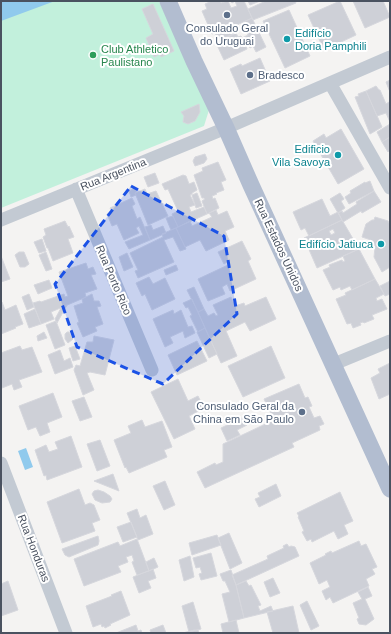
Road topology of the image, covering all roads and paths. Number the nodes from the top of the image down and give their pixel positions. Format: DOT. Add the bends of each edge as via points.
graph roads {
  1 [pos="168,1"];
  2 [pos="390,58"];
  3 [pos="330,83"];
  4 [pos="226,128"];
  5 [pos="390,188"];
  6 [pos="76,189"];
  7 [pos="1,220"];
  8 [pos="390,341"];
  9 [pos="334,364"];
  10 [pos="152,370"];
  11 [pos="1,463"];
  12 [pos="390,489"];
  13 [pos="66,633"];
  1 -- 4 [label="main road, Rua Estados Unidos"];
  2 -- 3 [label="street, Rua Argentina"];
  3 -- 4 [label="street, Rua Argentina"];
  3 -- 5 [label="street"];
  4 -- 6 [label="street, Rua Argentina"];
  4 -- 9 [label="main road, Rua Estados Unidos"];
  6 -- 7 [label="street, Rua Argentina"];
  6 -- 10 [label="street, Rua Porto Rico"];
  8 -- 9 [label="street"];
  9 -- 12 [label="main road, Rua Estados Unidos"];
  11 -- 13 [label="street, Rua Honduras"];
}
